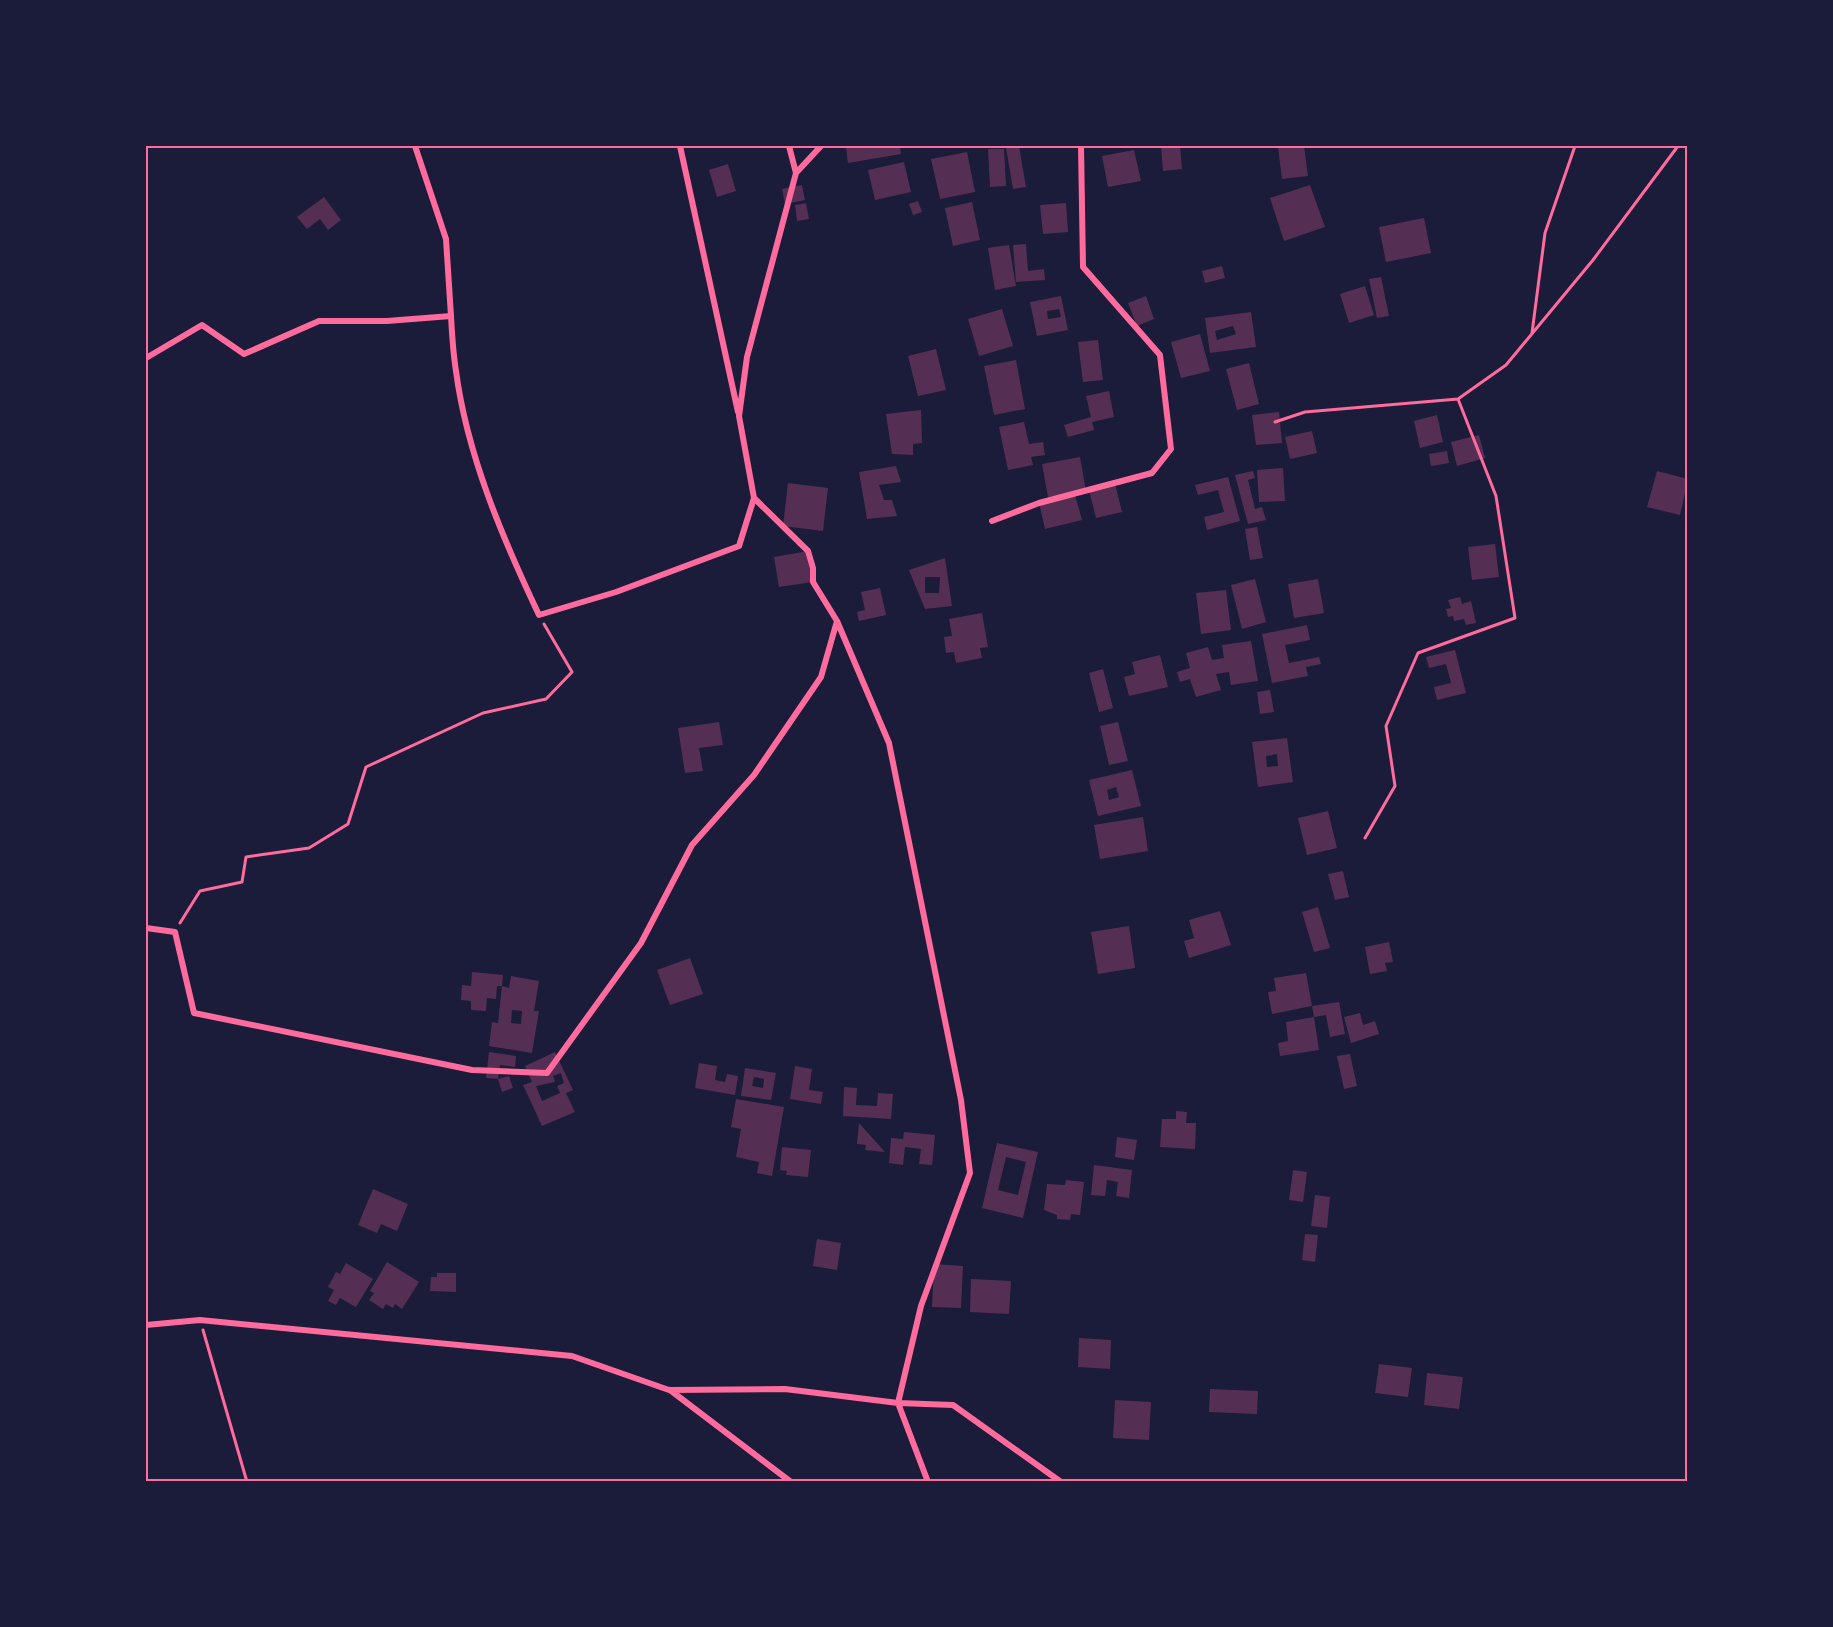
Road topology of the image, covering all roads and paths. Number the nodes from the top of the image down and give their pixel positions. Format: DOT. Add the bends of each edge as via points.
graph roads {
  1 [pos="415,146"];
  2 [pos="681,146"];
  3 [pos="789,146"];
  4 [pos="821,146"];
  5 [pos="1081,146"];
  6 [pos="1575,146"];
  7 [pos="1678,146"];
  8 [pos="796,172"];
  9 [pos="451,316"];
  10 [pos="1532,334"];
  11 [pos="146,358"];
  12 [pos="1458,399"];
  13 [pos="739,416"];
  14 [pos="1275,422"];
  15 [pos="754,498"];
  16 [pos="992,521"];
  17 [pos="539,615"];
  18 [pos="837,621"];
  19 [pos="1365,838"];
  20 [pos="146,928"];
  21 [pos="175,932"];
  22 [pos="200,1320"];
  23 [pos="146,1325"];
  24 [pos="669,1390"];
  25 [pos="898,1403"];
  26 [pos="247,1482"];
  27 [pos="791,1482"];
  28 [pos="928,1482"];
  29 [pos="1061,1482"];
  1 -- 9 [label="street" via="446,239"];
  2 -- 13 [label="street"];
  3 -- 8 [label="street"];
  4 -- 8 [label="street"];
  5 -- 16 [label="street" via="1083,267 1160,355 1171,449 1152,473 1039,503"];
  6 -- 10 [label="path" via="1545,233"];
  7 -- 10 [label="path"];
  8 -- 13 [label="street" via="747,357"];
  9 -- 11 [label="street" via="319,321 244,354 202,325"];
  9 -- 17 [label="street" via="456,372 477,461"];
  10 -- 12 [label="path" via="1506,365"];
  12 -- 14 [label="path" via="1305,412"];
  12 -- 19 [label="path" via="1496,496 1515,618 1418,653 1386,726 1395,786"];
  13 -- 15 [label="street"];
  15 -- 17 [label="street" via="739,546 616,592"];
  15 -- 18 [label="street" via="808,551 813,582"];
  17 -- 21 [label="path" via="572,672 546,699 483,713 366,767 348,824 309,848 246,857 243,882 200,891"];
  18 -- 21 [label="street" via="821,677 754,775 692,845 641,943 547,1072 472,1070 194,1013"];
  18 -- 25 [label="street" via="889,743 961,1100 970,1173 921,1306"];
  20 -- 21 [label="street"];
  22 -- 23 [label="street"];
  22 -- 24 [label="street" via="572,1356"];
  22 -- 26 [label="path"];
  24 -- 25 [label="street" via="785,1389"];
  24 -- 27 [label="street"];
  25 -- 28 [label="street"];
  25 -- 29 [label="street" via="953,1405"];
}
